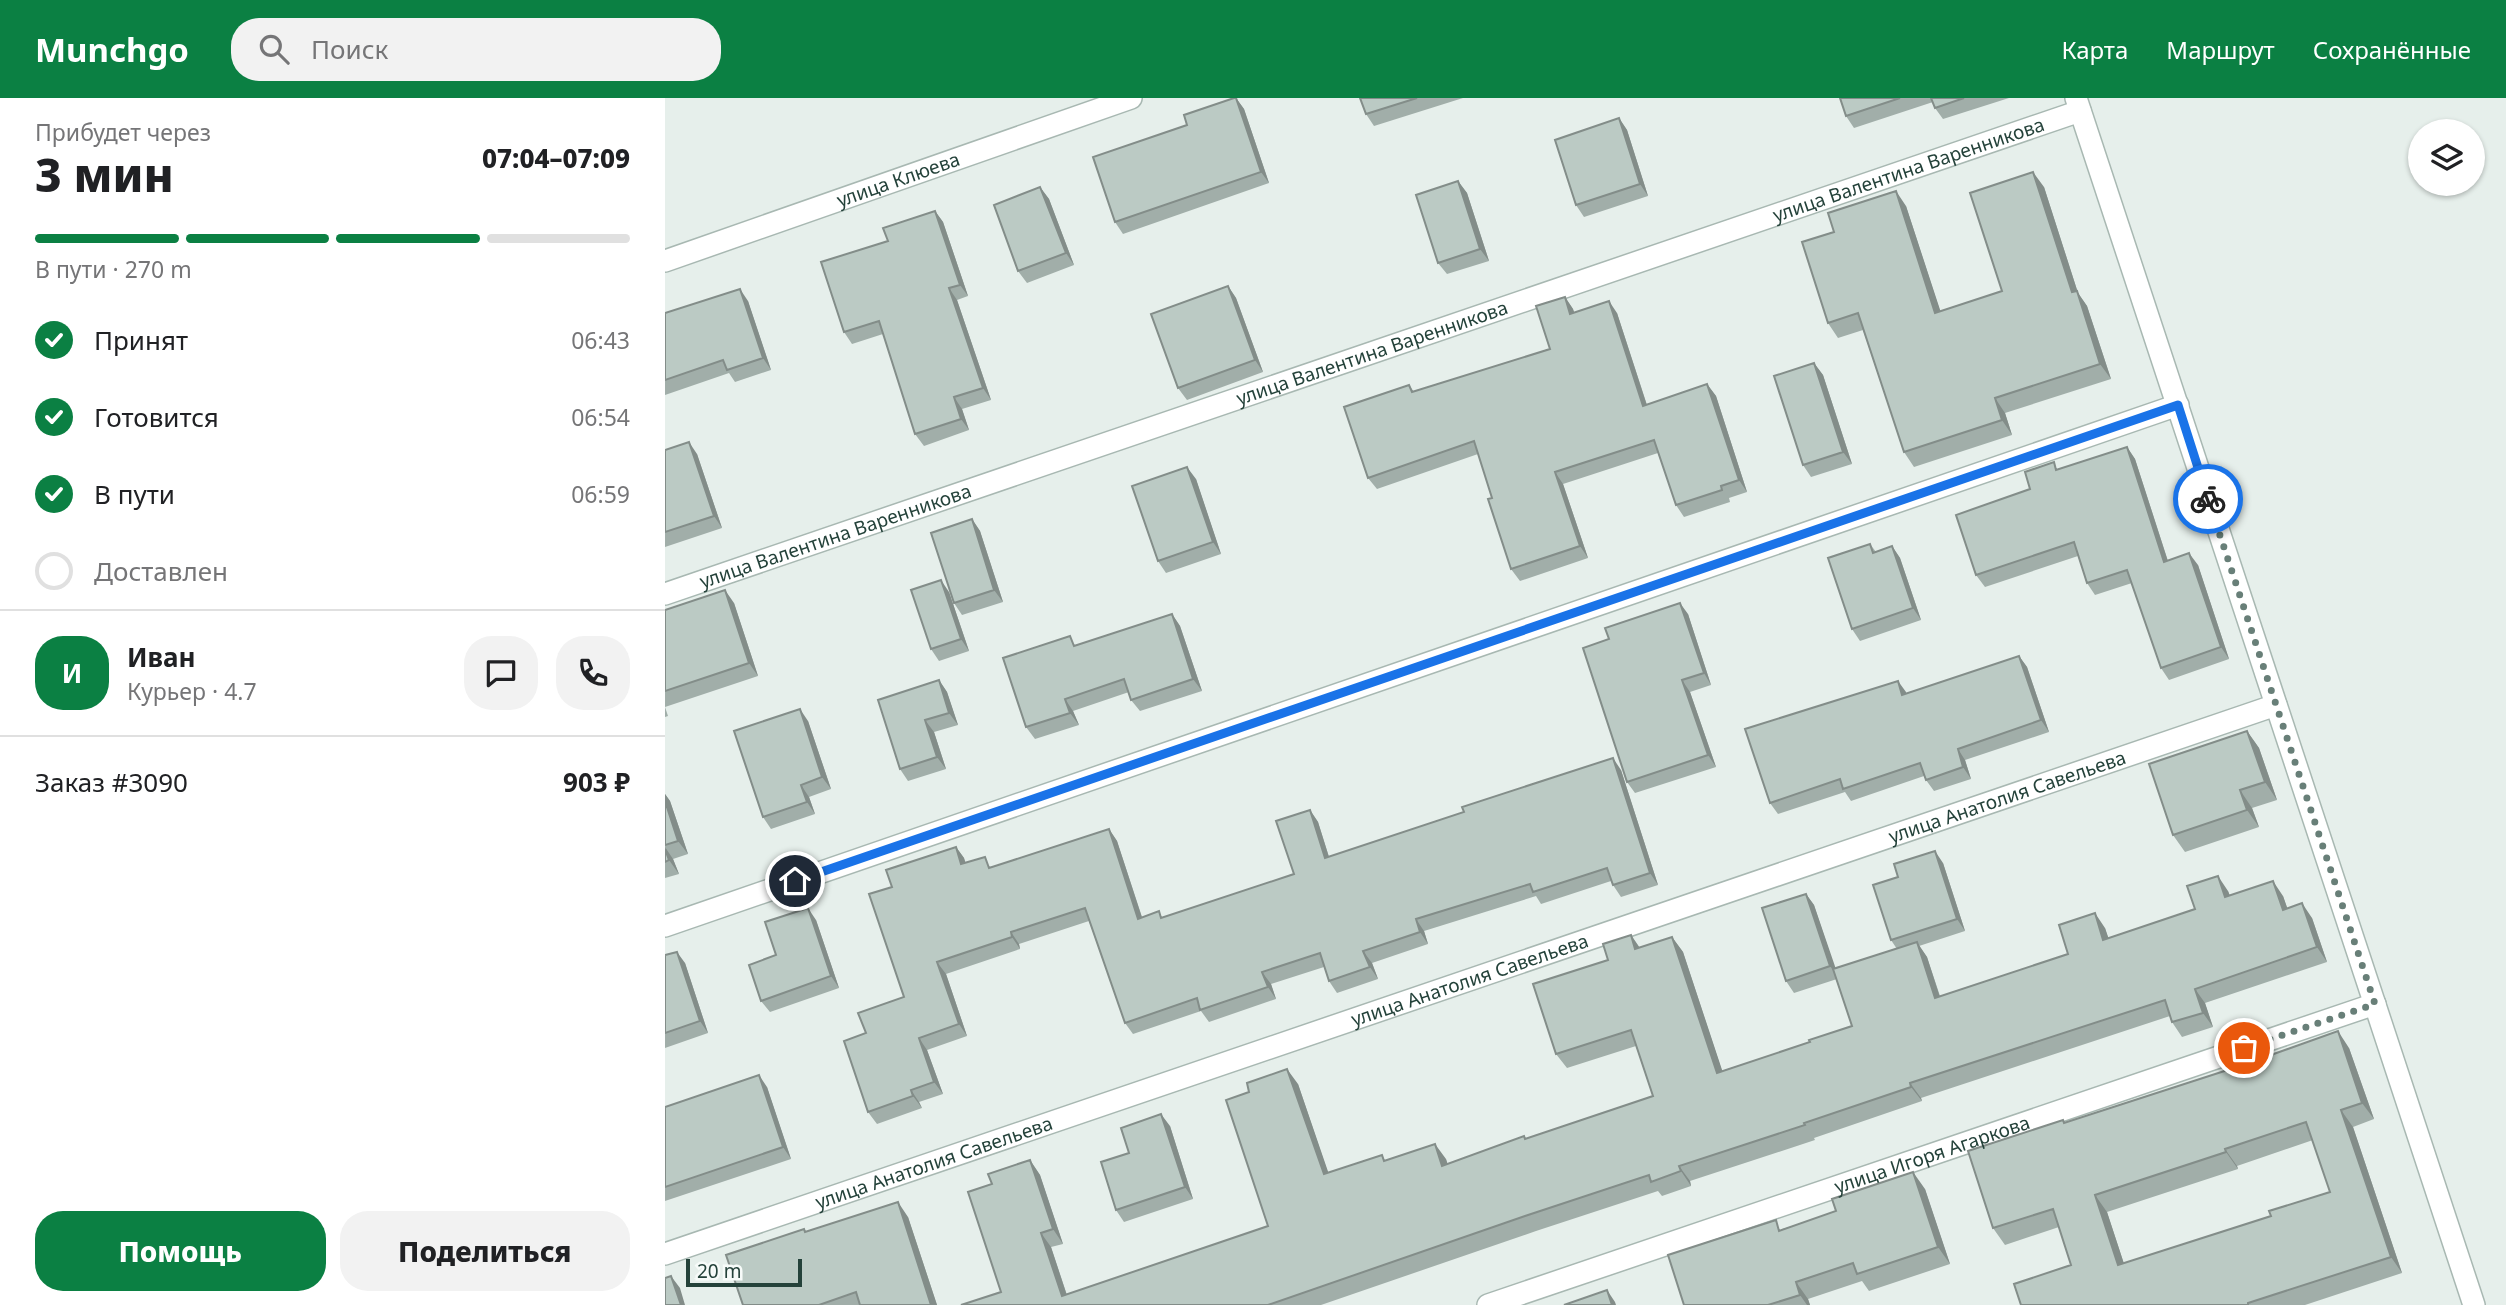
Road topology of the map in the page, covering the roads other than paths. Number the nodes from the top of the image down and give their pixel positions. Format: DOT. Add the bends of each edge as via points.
graph roads {
  1 [pos="1131,98"];
  2 [pos="2078,104"];
  3 [pos="665,261"];
  4 [pos="2178,405"];
  5 [pos="665,594"];
  6 [pos="2276,705"];
  7 [pos="665,926"];
  8 [pos="2375,1004"];
  9 [pos="665,1254"];
  10 [pos="2467,1303"];
  11 [pos="1488,1305"];
  1 -- 3 [label="street, улица Клюева"];
  2 -- 4 [label="street"];
  2 -- 5 [label="street, улица Валентина Варенникова"];
  4 -- 6 [label="street"];
  4 -- 7 [label="street"];
  6 -- 8 [label="street"];
  6 -- 9 [label="street, улица Анатолия Савельева"];
  8 -- 10 [label="street"];
  8 -- 11 [label="street, улица Игоря Агаркова"];
}
